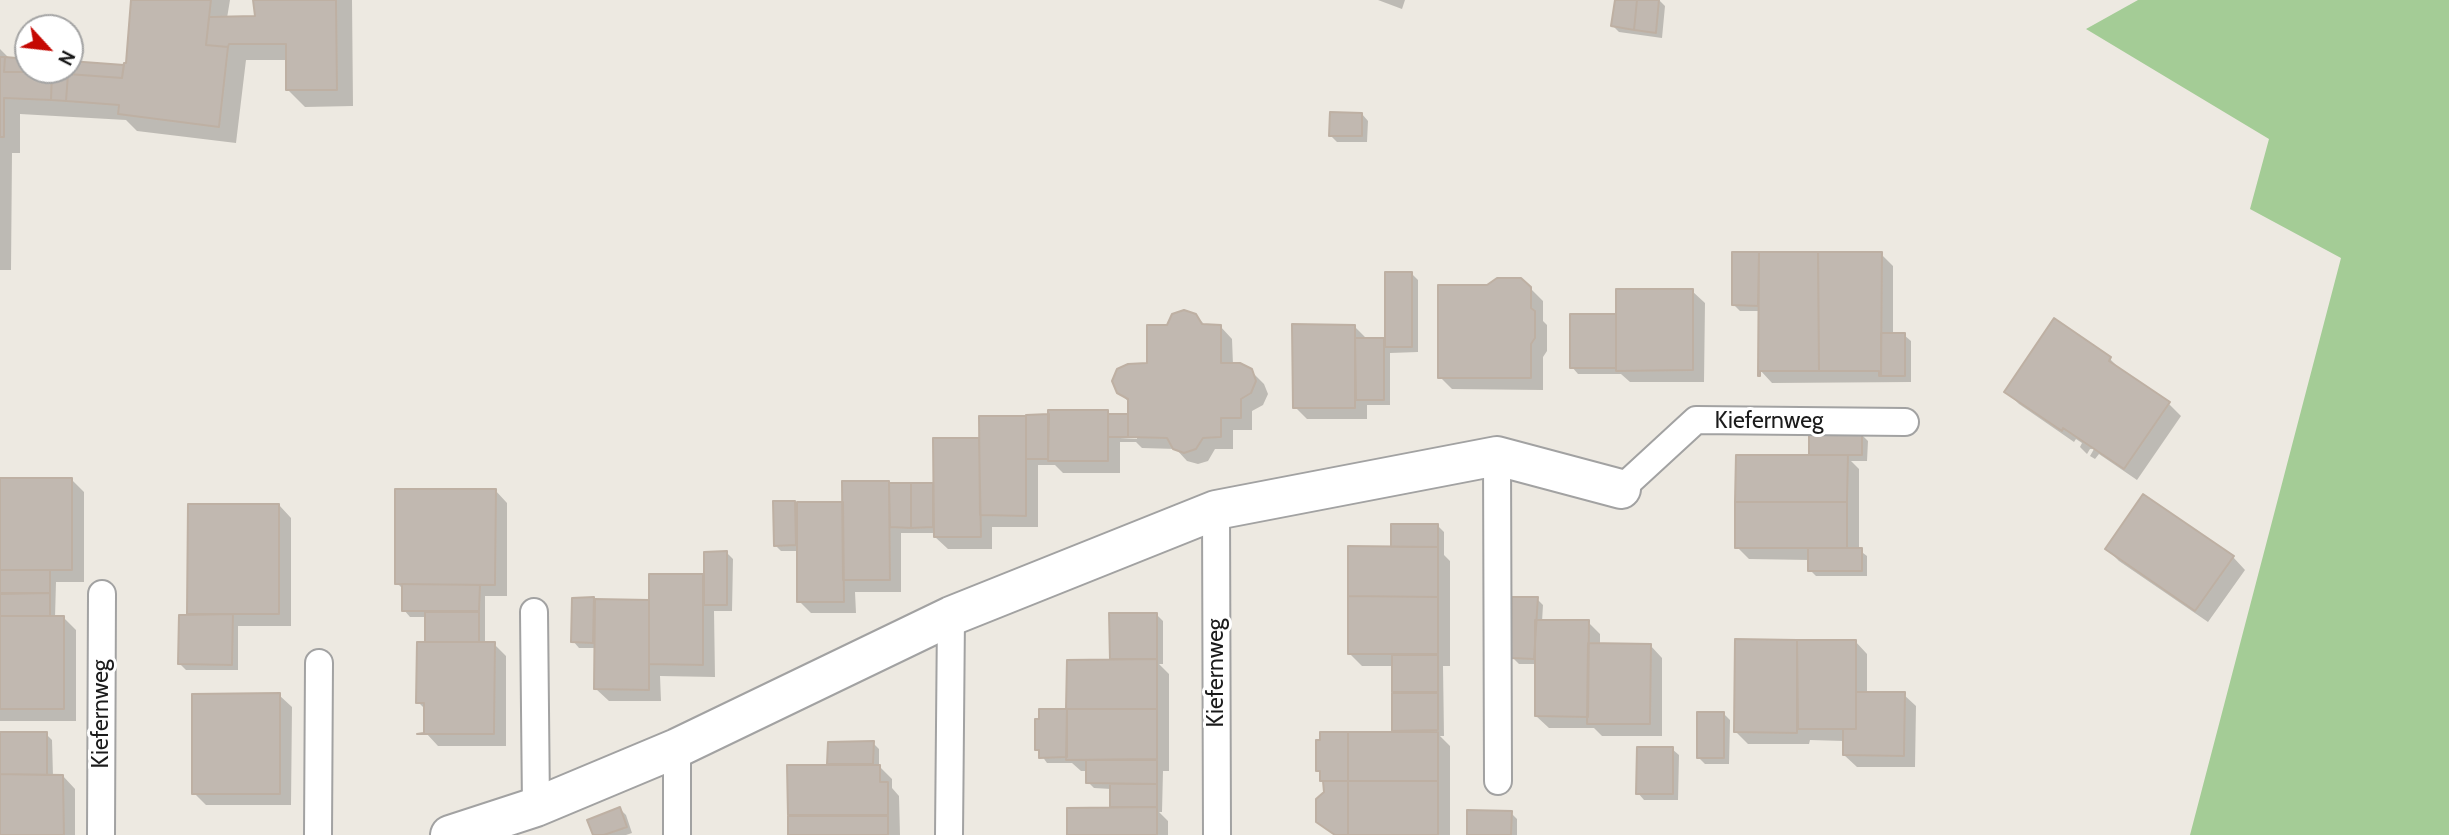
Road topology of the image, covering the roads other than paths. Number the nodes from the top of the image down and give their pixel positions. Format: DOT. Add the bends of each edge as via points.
graph roads {
  1 [pos="1905,422"];
  2 [pos="1497,456"];
  3 [pos="1620,489"];
  4 [pos="1216,510"];
  5 [pos="102,594"];
  6 [pos="534,612"];
  7 [pos="951,616"];
  8 [pos="319,663"];
  9 [pos="677,748"];
  10 [pos="1498,780"];
  11 [pos="536,807"];
  12 [pos="101,835"];
  13 [pos="318,835"];
  14 [pos="450,835"];
  15 [pos="677,835"];
  16 [pos="949,835"];
  17 [pos="1217,835"];
  1 -- 3 [label="lane, Kiefernweg" via="1696,420"];
  2 -- 3 [label="street, Kiefernweg"];
  2 -- 4 [label="street, Kiefernweg"];
  2 -- 10 [label="lane"];
  4 -- 7 [label="street, Kiefernweg"];
  4 -- 17 [label="lane, Kiefernweg"];
  5 -- 12 [label="lane, Kiefernweg"];
  6 -- 11 [label="lane"];
  7 -- 9 [label="street, Kiefernweg"];
  7 -- 16 [label="lane"];
  8 -- 13 [label="lane"];
  9 -- 11 [label="street, Kiefernweg"];
  9 -- 15 [label="lane"];
  11 -- 14 [label="street, Kiefernweg"];
}
